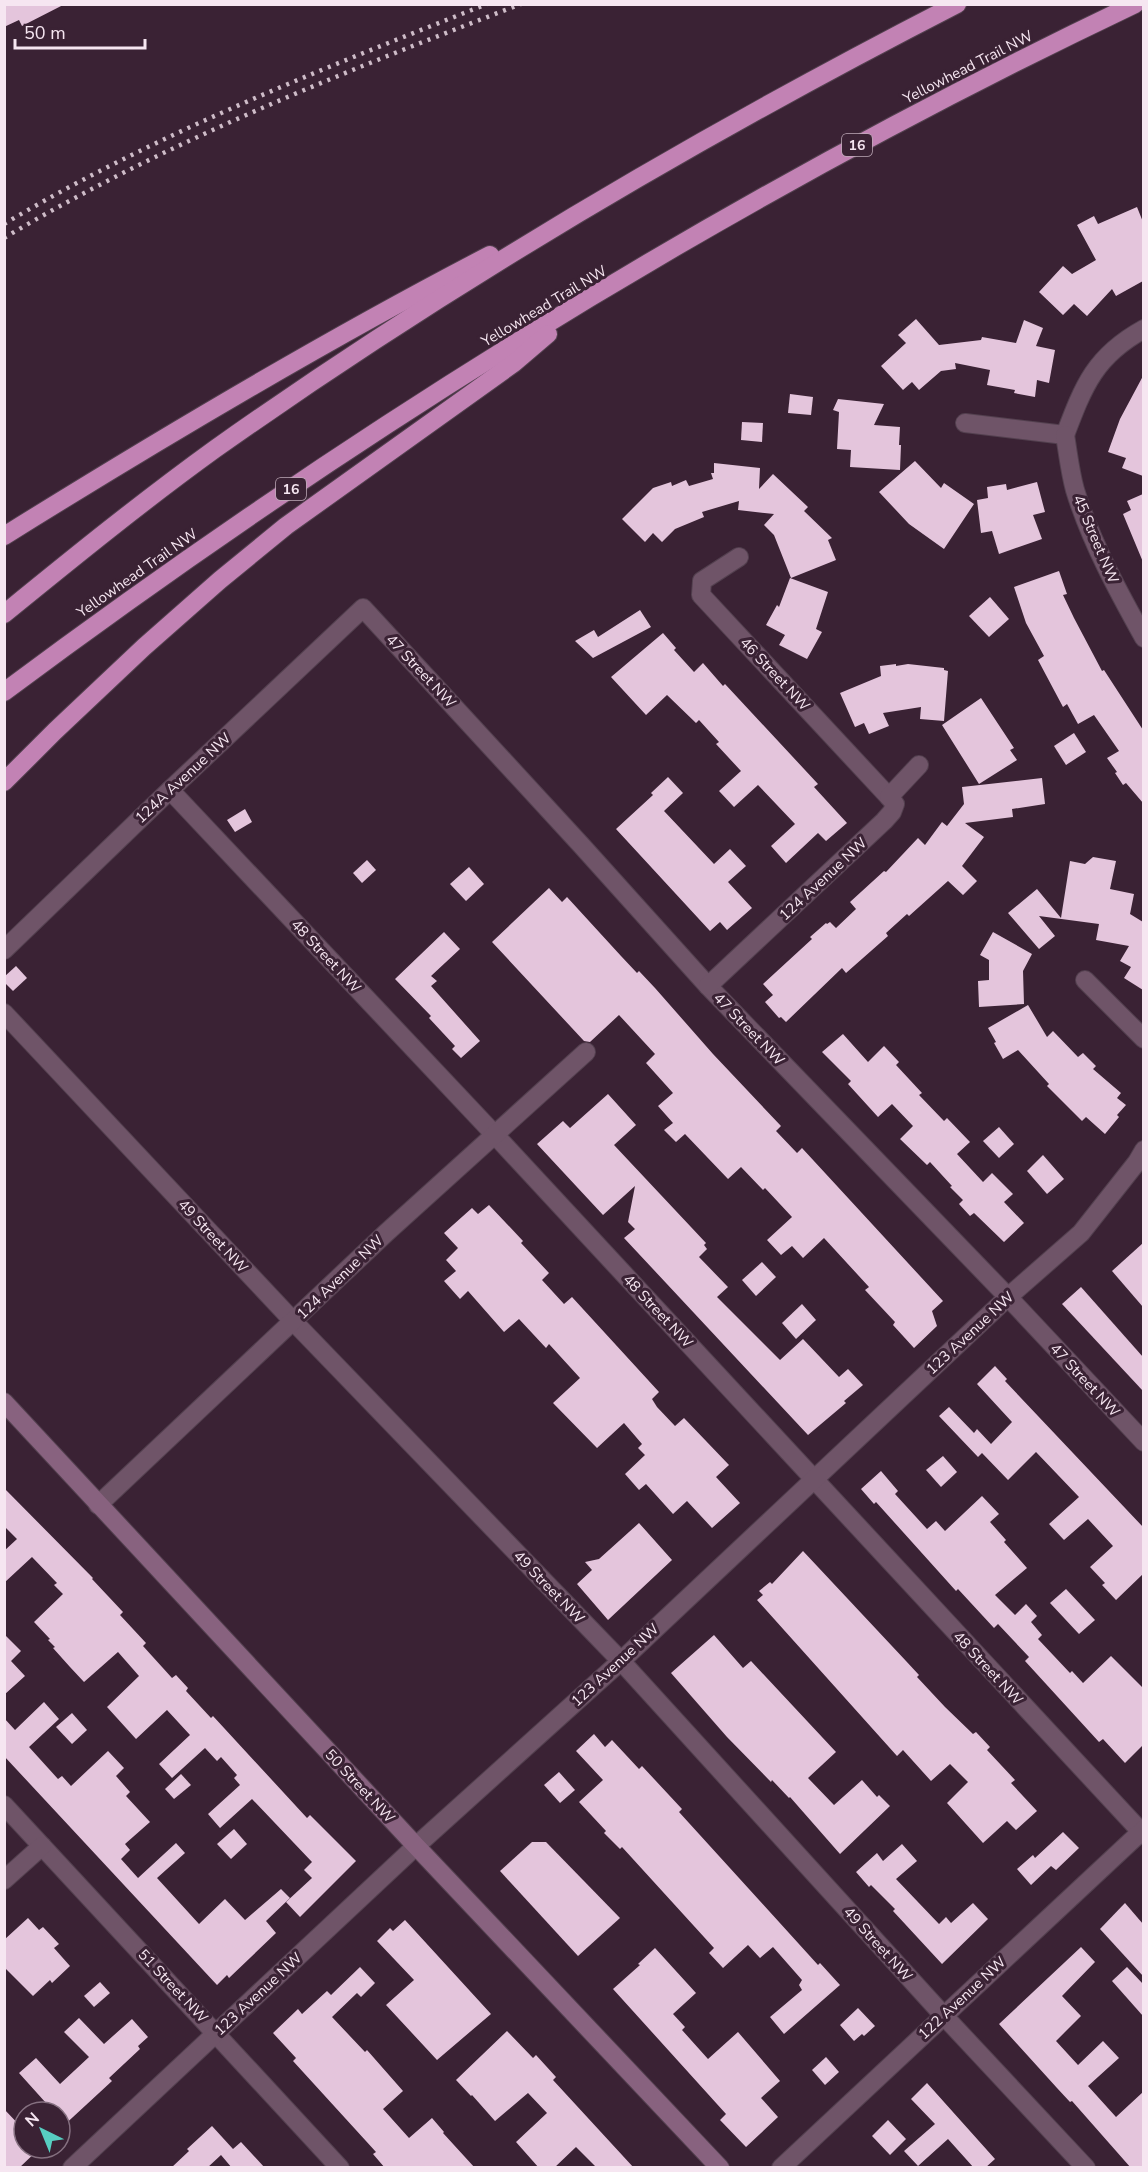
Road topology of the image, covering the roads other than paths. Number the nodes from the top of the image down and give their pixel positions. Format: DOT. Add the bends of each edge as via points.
graph roads {
  1 [pos="957,4"];
  2 [pos="1135,4"];
  3 [pos="611,192"];
  4 [pos="587,300"];
  5 [pos="1143,329"];
  6 [pos="965,423"];
  7 [pos="1065,435"];
  8 [pos="4,536"];
  9 [pos="739,557"];
  10 [pos="363,608"];
  11 [pos="4,614"];
  12 [pos="1143,638"];
  13 [pos="4,692"];
  14 [pos="919,765"];
  15 [pos="4,782"];
  16 [pos="170,790"];
  17 [pos="889,797"];
  18 [pos="4,950"];
  19 [pos="1084,980"];
  20 [pos="708,986"];
  21 [pos="4,1013"];
  22 [pos="1143,1039"];
  23 [pos="586,1052"];
  24 [pos="495,1135"];
  25 [pos="1143,1150"];
  26 [pos="1008,1297"];
  27 [pos="294,1322"];
  28 [pos="4,1402"];
  29 [pos="1143,1442"];
  30 [pos="813,1479"];
  31 [pos="98,1504"];
  32 [pos="621,1661"];
  33 [pos="4,1805"];
  34 [pos="1142,1832"];
  35 [pos="42,1846"];
  36 [pos="416,1846"];
  37 [pos="4,1880"];
  38 [pos="944,2016"];
  39 [pos="216,2033"];
  40 [pos="72,2168"];
  41 [pos="340,2168"];
  42 [pos="720,2168"];
  43 [pos="781,2168"];
  44 [pos="1086,2168"];
  1 -- 3 [label="highway"];
  2 -- 4 [label="highway, Yellowhead Trail NW / 16" via="967,86 803,174"];
  3 -- 8 [label="highway" via="384,310"];
  3 -- 11 [label="highway" via="305,386 108,529"];
  4 -- 13 [label="highway, Yellowhead Trail NW / 16" via="403,414 135,594"];
  4 -- 15 [label="highway" via="514,363 286,526 228,573 144,647"];
  5 -- 7 [label="street" via="1123,341 1096,368 1081,391"];
  6 -- 7 [label="street"];
  7 -- 12 [label="street, 45 Street NW" via="1075,489 1093,536"];
  9 -- 17 [label="street, 46 Street NW" via="702,581 700,595"];
  10 -- 16 [label="street, 124A Avenue NW"];
  10 -- 20 [label="street, 47 Street NW"];
  14 -- 17 [label="street"];
  16 -- 18 [label="street, 124A Avenue NW"];
  16 -- 24 [label="street, 48 Street NW"];
  17 -- 20 [label="street, 124 Avenue NW" via="895,804 884,821"];
  19 -- 22 [label="street"];
  20 -- 26 [label="street, 47 Street NW"];
  21 -- 27 [label="street, 49 Street NW"];
  23 -- 24 [label="street, 124 Avenue NW"];
  24 -- 27 [label="street, 124 Avenue NW"];
  24 -- 30 [label="street, 48 Street NW"];
  25 -- 26 [label="street, 123 Avenue NW" via="1081,1233"];
  26 -- 29 [label="street, 47 Street NW"];
  26 -- 30 [label="street, 123 Avenue NW"];
  27 -- 31 [label="street, 124 Avenue NW"];
  27 -- 32 [label="street, 49 Street NW"];
  28 -- 31 [label="main road, 50 Street NW"];
  30 -- 32 [label="street, 123 Avenue NW"];
  30 -- 34 [label="street, 48 Street NW"];
  31 -- 36 [label="main road, 50 Street NW"];
  32 -- 36 [label="street, 123 Avenue NW"];
  32 -- 38 [label="street, 49 Street NW"];
  33 -- 35 [label="street, 51 Street NW"];
  34 -- 38 [label="street, 122 Avenue NW"];
  35 -- 37 [label="street"];
  35 -- 39 [label="street, 51 Street NW"];
  36 -- 39 [label="street, 123 Avenue NW"];
  36 -- 42 [label="main road, 50 Street NW"];
  38 -- 43 [label="street, 122 Avenue NW"];
  38 -- 44 [label="street, 49 Street NW"];
  39 -- 40 [label="street, 123 Avenue NW"];
  39 -- 41 [label="street, 51 Street NW"];
}
